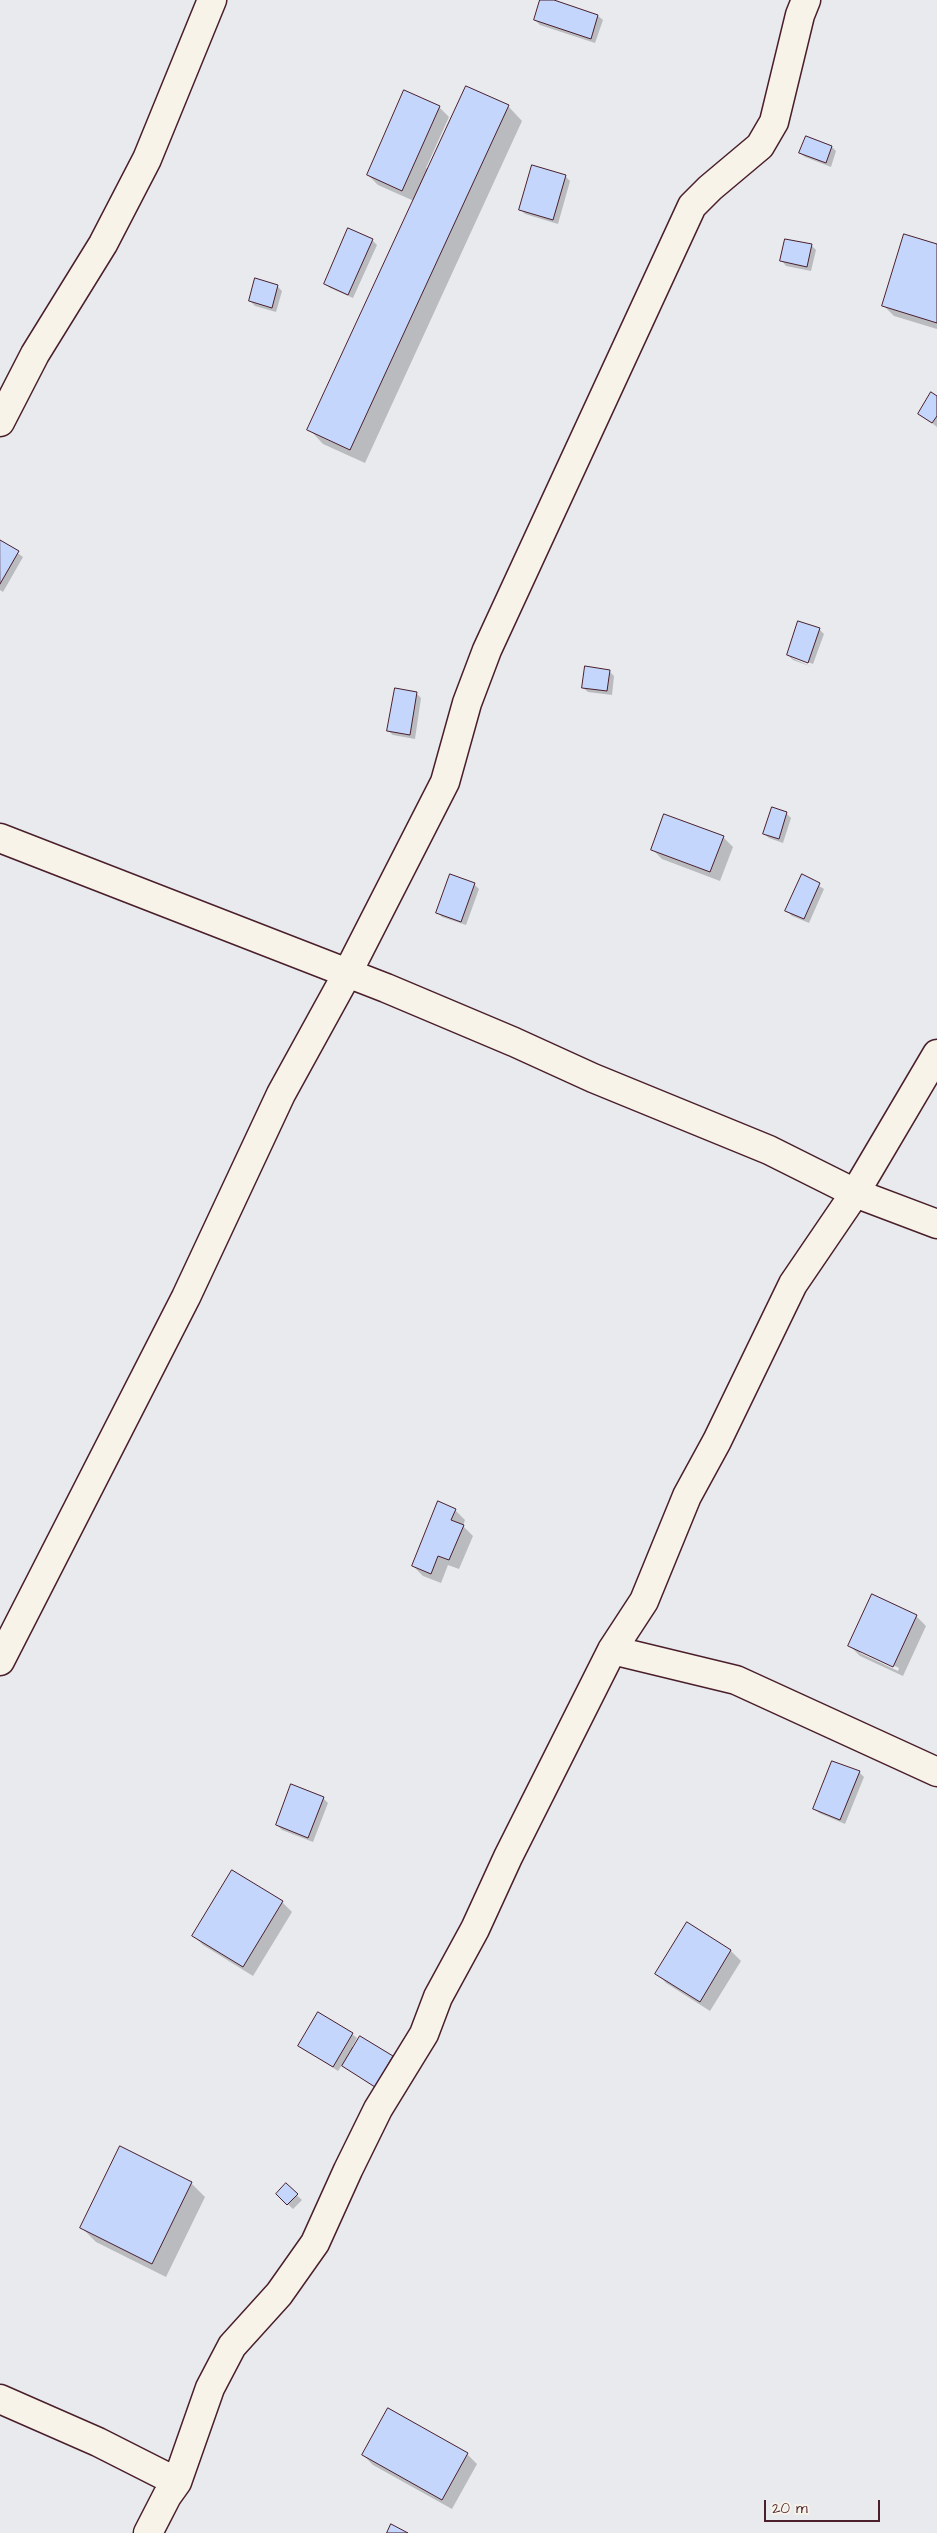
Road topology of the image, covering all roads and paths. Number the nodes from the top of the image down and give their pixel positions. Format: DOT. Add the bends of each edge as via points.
graph roads {
  1 [pos="212,0"];
  2 [pos="806,0"];
  3 [pos="0,422"];
  4 [pos="0,838"];
  5 [pos="347,974"];
  6 [pos="937,1054"];
  7 [pos="856,1192"];
  8 [pos="937,1224"];
  9 [pos="612,1650"];
  10 [pos="0,1661"];
  11 [pos="937,1772"];
  12 [pos="0,2400"];
  13 [pos="177,2482"];
  14 [pos="148,2533"];
  1 -- 3 [label="street" via="146,159 103,244 35,354"];
  2 -- 5 [label="street" via="774,122 760,146 692,206 487,650 467,703 445,782"];
  4 -- 5 [label="street"];
  5 -- 7 [label="street" via="769,1150"];
  5 -- 10 [label="street" via="281,1094 186,1296"];
  6 -- 7 [label="street"];
  7 -- 8 [label="street"];
  7 -- 9 [label="street" via="793,1284 718,1440 687,1496 644,1601"];
  9 -- 11 [label="street" via="736,1680"];
  9 -- 13 [label="street" via="475,1929 438,1997 424,2034 378,2109 315,2243 278,2294 232,2346 214,2380"];
  12 -- 13 [label="street" via="98,2442"];
  13 -- 14 [label="street"];
}
